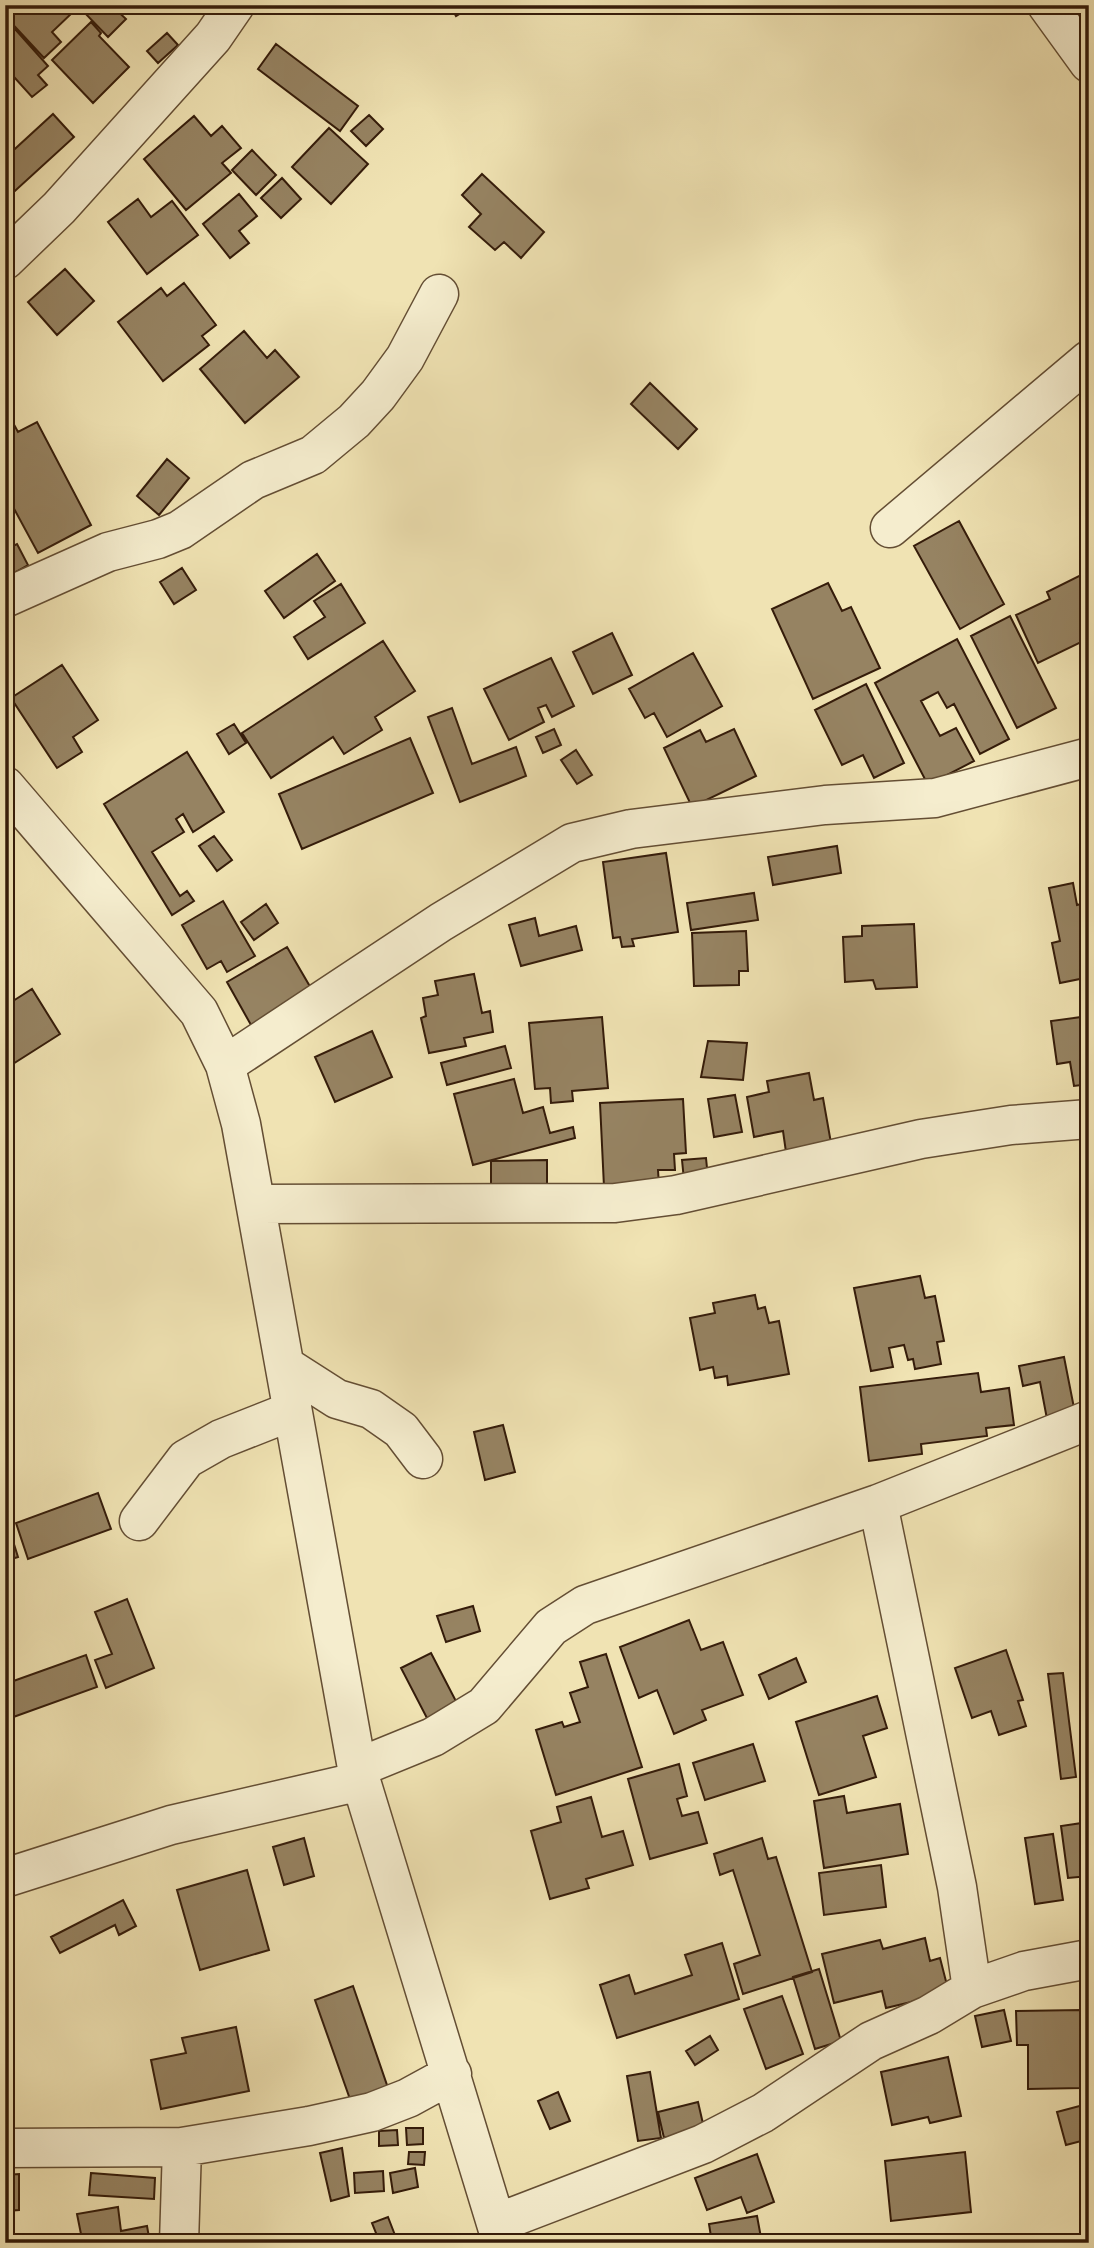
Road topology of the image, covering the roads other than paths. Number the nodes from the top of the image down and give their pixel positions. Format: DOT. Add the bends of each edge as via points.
graph roads {
  1 [pos="235,5"];
  2 [pos="1047,5"];
  3 [pos="1089,63"];
  4 [pos="5,260"];
  5 [pos="439,294"];
  6 [pos="1089,360"];
  7 [pos="890,528"];
  8 [pos="5,598"];
  9 [pos="1089,757"];
  10 [pos="5,786"];
  11 [pos="225,1065"];
  12 [pos="1089,1119"];
  13 [pos="256,1204"];
  14 [pos="287,1367"];
  15 [pos="292,1411"];
  16 [pos="1089,1420"];
  17 [pos="423,1459"];
  18 [pos="878,1504"];
  19 [pos="139,1521"];
  20 [pos="359,1774"];
  21 [pos="5,1878"];
  22 [pos="1089,1959"];
  23 [pos="972,1989"];
  24 [pos="452,2074"];
  25 [pos="182,2147"];
  26 [pos="5,2148"];
  27 [pos="499,2233"];
  28 [pos="179,2243"];
  1 -- 4 [label="street" via="195,58 59,208"];
  2 -- 3 [label="street"];
  5 -- 8 [label="street" via="405,358 378,395 313,455 253,480 180,530 108,552"];
  6 -- 7 [label="street"];
  9 -- 11 [label="street" via="935,797 825,805 631,829 572,843 452,915"];
  10 -- 11 [label="street" via="199,1012"];
  11 -- 13 [label="street"];
  12 -- 13 [label="street" via="921,1139 676,1195 615,1203"];
  13 -- 14 [label="street"];
  14 -- 15 [label="street"];
  14 -- 17 [label="street" via="337,1399 371,1409 401,1430"];
  15 -- 19 [label="street" via="221,1439 186,1459"];
  15 -- 20 [label="street"];
  16 -- 18 [label="street"];
  18 -- 20 [label="street" via="585,1605 551,1627 484,1706"];
  18 -- 23 [label="street" via="957,1887"];
  20 -- 21 [label="street" via="172,1825"];
  20 -- 24 [label="street"];
  22 -- 23 [label="street" via="1024,1971"];
  23 -- 27 [label="street" via="871,2041 763,2113 703,2144"];
  24 -- 25 [label="street" via="372,2112"];
  24 -- 27 [label="street"];
  25 -- 26 [label="street"];
  25 -- 28 [label="street"];
}
